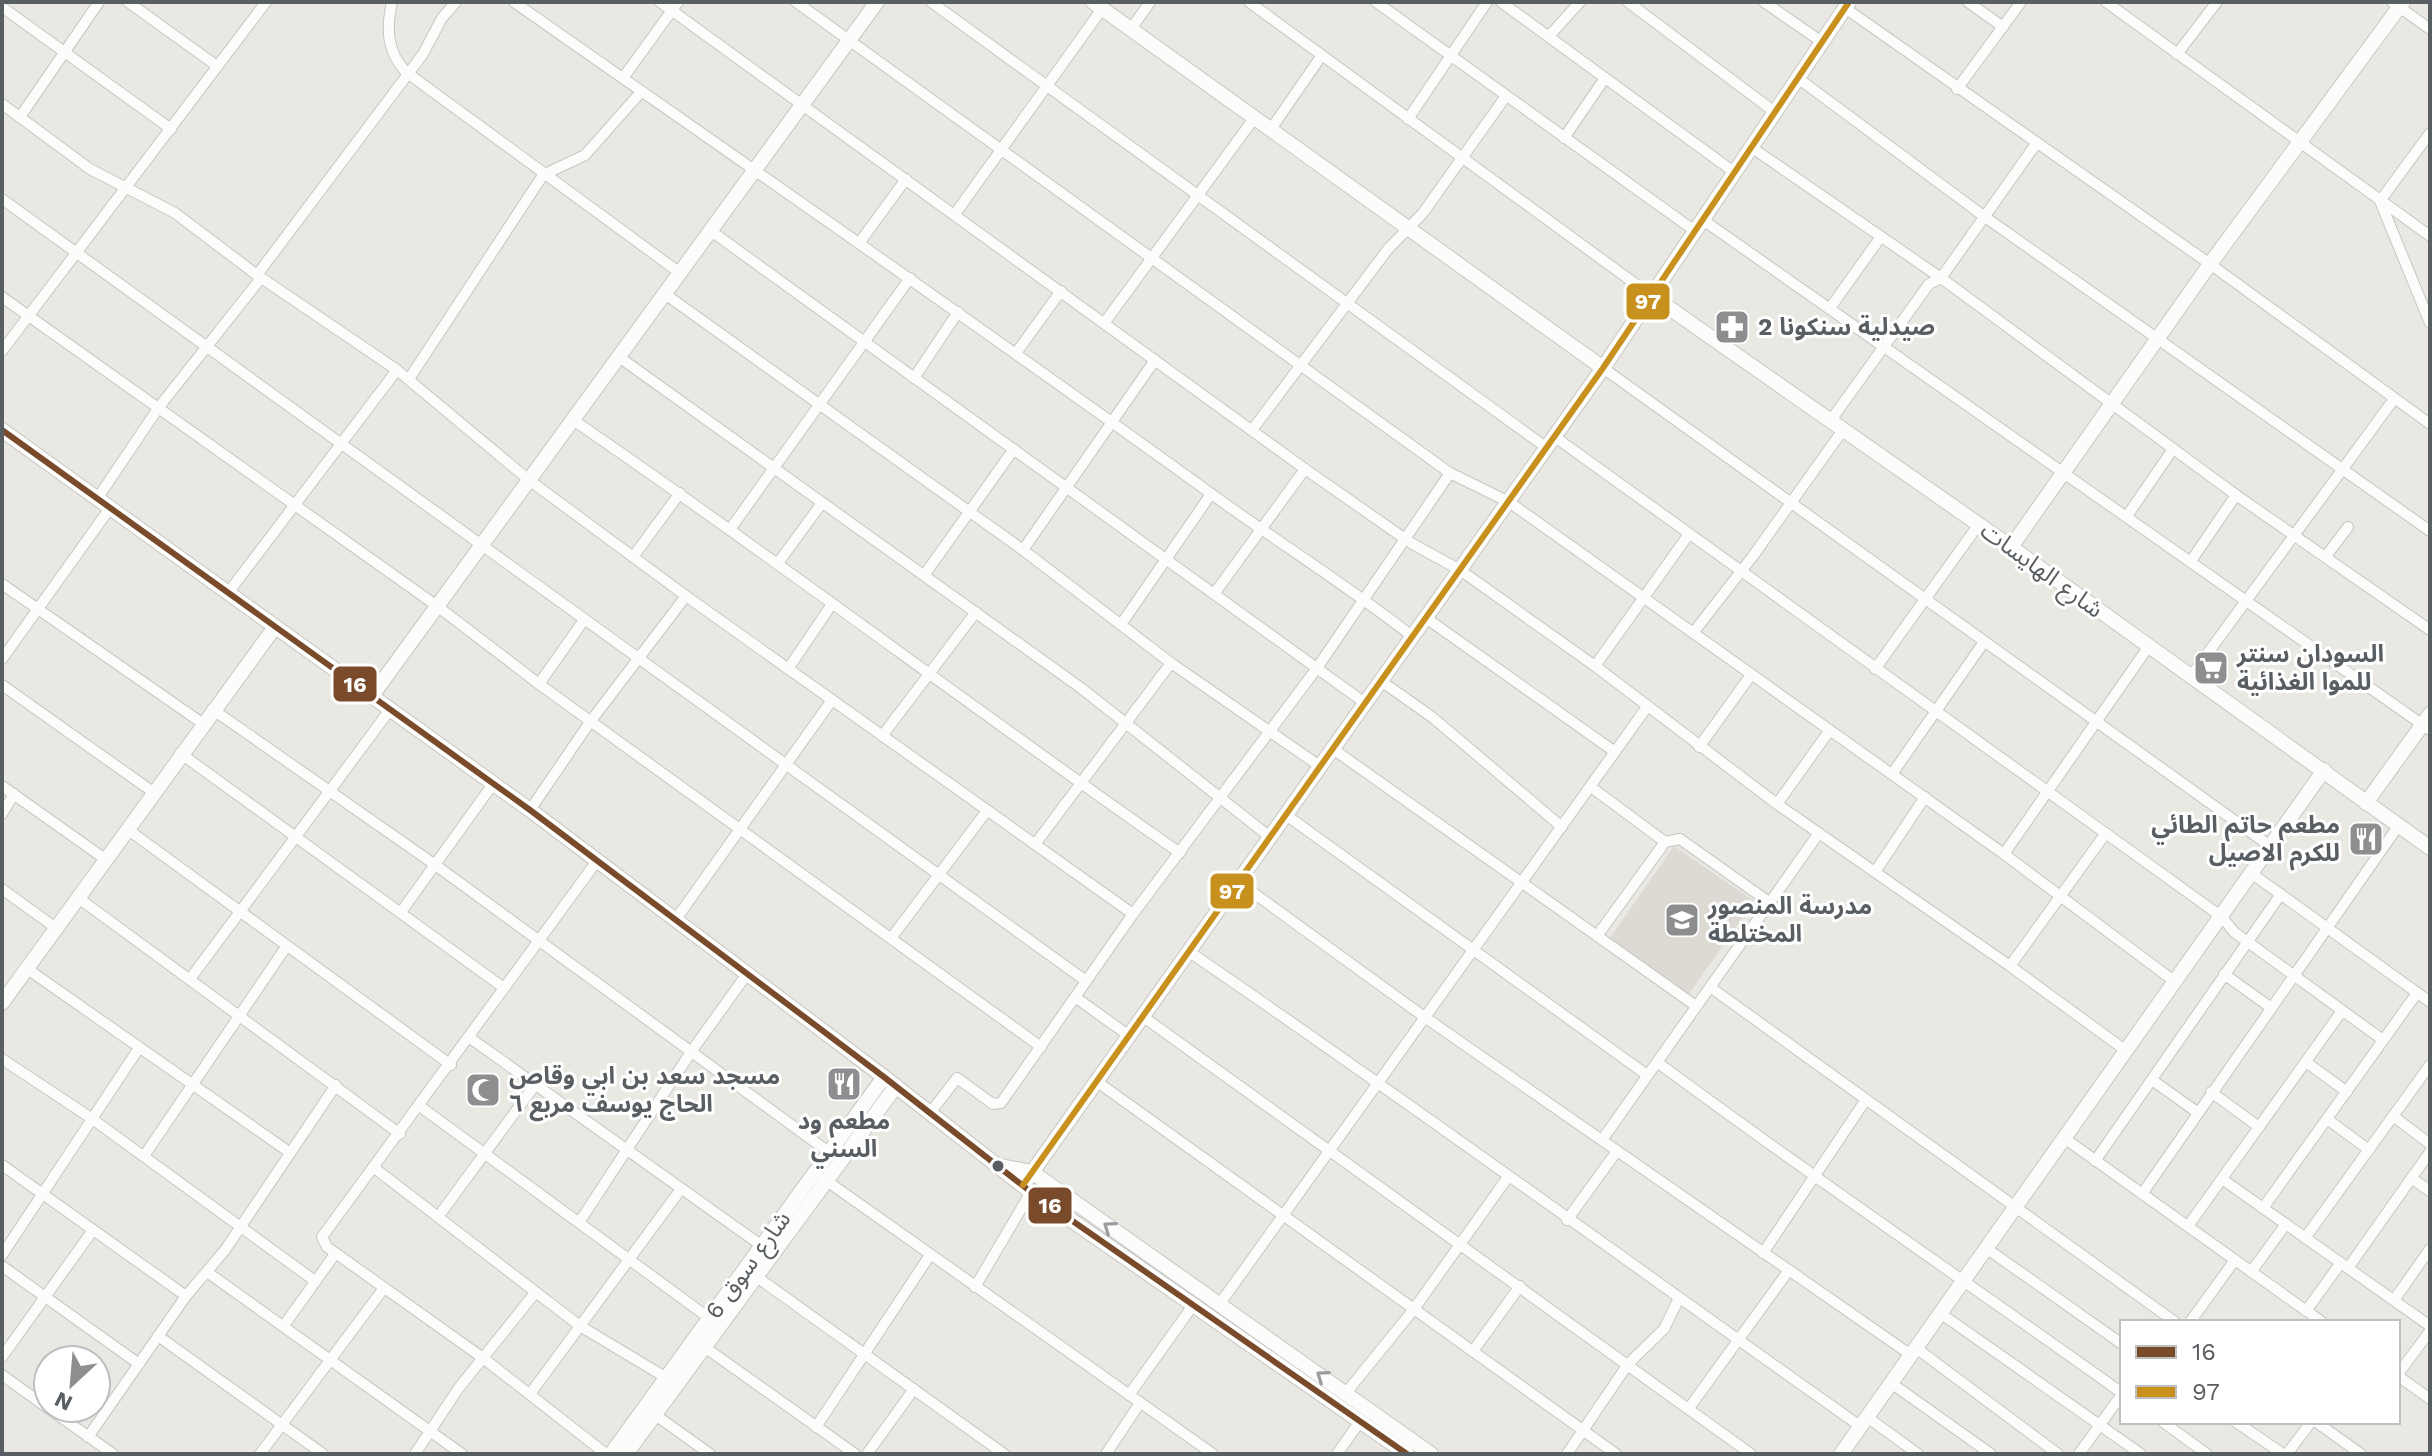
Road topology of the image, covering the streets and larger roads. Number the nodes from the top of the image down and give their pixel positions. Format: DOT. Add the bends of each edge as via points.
graph roads {
  1 [pos="99,2"];
  2 [pos="128,2"];
  3 [pos="392,2"];
  4 [pos="456,2"];
  5 [pos="514,2"];
  6 [pos="660,2"];
  7 [pos="796,2"];
  8 [pos="877,2"];
  9 [pos="931,2"];
  10 [pos="1150,2"];
  11 [pos="1249,2"];
  12 [pos="1376,2"];
  13 [pos="1487,2"];
  14 [pos="1501,2"];
  15 [pos="1580,2"];
  16 [pos="1628,2"];
  17 [pos="1764,2"];
  18 [pos="1968,2"];
  19 [pos="2021,2"];
  20 [pos="2106,2"];
  21 [pos="2217,2"];
  22 [pos="262,3"];
  23 [pos="2398,4"];
  24 [pos="1847,5"];
  25 [pos="675,6"];
  26 [pos="1098,6"];
  27 [pos="2,7"];
  28 [pos="2003,27"];
  29 [pos="1131,29"];
  30 [pos="2430,29"];
  31 [pos="1549,36"];
  32 [pos="849,41"];
  33 [pos="1822,42"];
  34 [pos="65,52"];
  35 [pos="2177,54"];
  36 [pos="1322,55"];
  37 [pos="1450,55"];
  38 [pos="217,66"];
  39 [pos="406,72"];
  40 [pos="623,78"];
  41 [pos="1605,78"];
  42 [pos="1799,79"];
  43 [pos="1046,86"];
  44 [pos="1957,89"];
  45 [pos="641,92"];
  46 [pos="1506,96"];
  47 [pos="804,103"];
  48 [pos="2,104"];
  49 [pos="1776,113"];
  50 [pos="20,117"];
  51 [pos="1255,117"];
  52 [pos="1408,119"];
  53 [pos="171,129"];
  54 [pos="1271,129"];
  55 [pos="2430,133"];
  56 [pos="1564,138"];
  57 [pos="2036,144"];
  58 [pos="2300,145"];
  59 [pos="1751,147"];
  60 [pos="1001,149"];
  61 [pos="1463,158"];
  62 [pos="756,169"];
  63 [pos="1734,172"];
  64 [pos="543,175"];
  65 [pos="906,179"];
  66 [pos="124,186"];
  67 [pos="1198,197"];
  68 [pos="2,199"];
  69 [pos="2380,201"];
  70 [pos="955,214"];
  71 [pos="1985,217"];
  72 [pos="1699,226"];
  73 [pos="1409,229"];
  74 [pos="711,231"];
  75 [pos="2430,236"];
  76 [pos="1880,238"];
  77 [pos="860,242"];
  78 [pos="75,252"];
  79 [pos="1152,259"];
  80 [pos="2210,264"];
  81 [pos="680,273"];
  82 [pos="259,276"];
  83 [pos="910,278"];
  84 [pos="1941,278"];
  85 [pos="1061,291"];
  86 [pos="665,294"];
  87 [pos="1652,296"];
  88 [pos="2,297"];
  89 [pos="1346,302"];
  90 [pos="1830,308"];
  91 [pos="958,312"];
  92 [pos="28,316"];
  93 [pos="1105,322"];
  94 [pos="2430,323"];
  95 [pos="2157,340"];
  96 [pos="863,341"];
  97 [pos="1884,345"];
  98 [pos="206,348"];
  99 [pos="2,351"];
  100 [pos="1016,353"];
  101 [pos="619,357"];
  102 [pos="1155,360"];
  103 [pos="1300,365"];
  104 [pos="1603,368"];
  105 [pos="397,370"];
  106 [pos="914,378"];
  107 [pos="409,379"];
  108 [pos="2394,399"];
  109 [pos="819,403"];
  110 [pos="2113,403"];
  111 [pos="159,407"];
  112 [pos="573,420"];
  113 [pos="1110,421"];
  114 [pos="2430,424"];
  115 [pos="1837,425"];
  116 [pos="2,430"];
  117 [pos="1252,430"];
  118 [pos="1551,442"];
  119 [pos="343,443"];
  120 [pos="1014,449"];
  121 [pos="2173,449"];
  122 [pos="775,469"];
  123 [pos="1305,469"];
  124 [pos="2343,470"];
  125 [pos="1450,473"];
  126 [pos="2065,473"];
  127 [pos="529,480"];
  128 [pos="1066,487"];
  129 [pos="680,493"];
  130 [pos="1211,494"];
  131 [pos="2236,495"];
  132 [pos="97,499"];
  133 [pos="1509,502"];
  134 [pos="1792,502"];
  135 [pos="822,503"];
  136 [pos="296,506"];
  137 [pos="110,508"];
  138 [pos="969,512"];
  139 [pos="2127,516"];
  140 [pos="1979,524"];
  141 [pos="2348,527"];
  142 [pos="731,528"];
  143 [pos="1261,530"];
  144 [pos="2430,531"];
  145 [pos="1689,534"];
  146 [pos="2296,535"];
  147 [pos="1406,539"];
  148 [pos="483,543"];
  149 [pos="2011,547"];
  150 [pos="1023,550"];
  151 [pos="2326,556"];
  152 [pos="633,557"];
  153 [pos="1166,560"];
  154 [pos="2191,561"];
  155 [pos="778,563"];
  156 [pos="1460,570"];
  157 [pos="1739,572"];
  158 [pos="925,574"];
  159 [pos="2,584"];
  160 [pos="228,593"];
  161 [pos="1214,594"];
  162 [pos="686,596"];
  163 [pos="1642,597"];
  164 [pos="1363,598"];
  165 [pos="2245,599"];
  166 [pos="1926,600"];
  167 [pos="832,604"];
  168 [pos="437,606"];
  169 [pos="37,609"];
  170 [pos="976,612"];
  171 [pos="1426,618"];
  172 [pos="584,620"];
  173 [pos="1122,623"];
  174 [pos="275,627"];
  175 [pos="2430,630"];
  176 [pos="1693,633"];
  177 [pos="1413,637"];
  178 [pos="1984,642"];
  179 [pos="2149,646"];
  180 [pos="2,659"];
  181 [pos="638,660"];
  182 [pos="1171,663"];
  183 [pos="1595,666"];
  184 [pos="1317,668"];
  185 [pos="788,669"];
  186 [pos="1875,669"];
  187 [pos="930,674"];
  188 [pos="1751,675"];
  189 [pos="2191,676"];
  190 [pos="1381,681"];
  191 [pos="539,684"];
  192 [pos="2,685"];
  193 [pos="371,697"];
  194 [pos="832,700"];
  195 [pos="1365,703"];
  196 [pos="1647,707"];
  197 [pos="212,709"];
  198 [pos="389,711"];
  199 [pos="1935,712"];
  200 [pos="590,722"];
  201 [pos="1127,722"];
  202 [pos="202,723"];
  203 [pos="2094,723"];
  204 [pos="2427,723"];
  205 [pos="1271,730"];
  206 [pos="1830,730"];
  207 [pos="882,736"];
  208 [pos="1699,747"];
  209 [pos="1333,749"];
  210 [pos="1615,752"];
  211 [pos="180,753"];
  212 [pos="788,765"];
  213 [pos="1321,767"];
  214 [pos="2324,770"];
  215 [pos="1892,774"];
  216 [pos="1080,783"];
  217 [pos="493,784"];
  218 [pos="2,786"];
  219 [pos="1591,787"];
  220 [pos="329,791"];
  221 [pos="153,792"];
  222 [pos="2049,793"];
  223 [pos="14,794"];
  224 [pos="1925,797"];
  225 [pos="1221,798"];
  226 [pos="2366,803"];
  227 [pos="1777,804"];
  228 [pos="530,810"];
  229 [pos="986,812"];
  230 [pos="2,814"];
  231 [pos="1286,815"];
  232 [pos="2399,825"];
  233 [pos="1562,827"];
  234 [pos="127,829"];
  235 [pos="741,831"];
  236 [pos="1819,833"];
  237 [pos="2106,833"];
  238 [pos="294,834"];
  239 [pos="1270,837"];
  240 [pos="1665,842"];
  241 [pos="1036,843"];
  242 [pos="2270,846"];
  243 [pos="2430,848"];
  244 [pos="1180,853"];
  245 [pos="2004,854"];
  246 [pos="105,859"];
  247 [pos="597,861"];
  248 [pos="434,864"];
  249 [pos="1875,872"];
  250 [pos="2251,873"];
  251 [pos="937,874"];
  252 [pos="1237,881"];
  253 [pos="1519,881"];
  254 [pos="2,889"];
  255 [pos="2281,894"];
  256 [pos="77,897"];
  257 [pos="2059,897"];
  258 [pos="1769,902"];
  259 [pos="239,911"];
  260 [pos="401,912"];
  261 [pos="1133,914"];
  262 [pos="2222,917"];
  263 [pos="676,919"];
  264 [pos="56,928"];
  265 [pos="2326,930"];
  266 [pos="1597,936"];
  267 [pos="892,937"];
  268 [pos="2248,941"];
  269 [pos="537,942"];
  270 [pos="286,947"];
  271 [pos="1470,949"];
  272 [pos="1188,951"];
  273 [pos="2010,966"];
  274 [pos="26,968"];
  275 [pos="747,974"];
  276 [pos="2224,974"];
  277 [pos="2292,975"];
  278 [pos="190,979"];
  279 [pos="1086,981"];
  280 [pos="2174,981"];
  281 [pos="1710,987"];
  282 [pos="504,988"];
  283 [pos="2417,993"];
  284 [pos="1075,997"];
  285 [pos="3,999"];
  286 [pos="2430,1002"];
  287 [pos="1696,1006"];
  288 [pos="2270,1007"];
  289 [pos="2342,1011"];
  290 [pos="241,1015"];
  291 [pos="1142,1016"];
  292 [pos="1423,1016"];
  293 [pos="1128,1035"];
  294 [pos="470,1038"];
  295 [pos="2383,1040"];
  296 [pos="1041,1047"];
  297 [pos="139,1048"];
  298 [pos="2125,1050"];
  299 [pos="691,1052"];
  300 [pos="2,1059"];
  301 [pos="1657,1062"];
  302 [pos="2306,1062"];
  303 [pos="451,1065"];
  304 [pos="2429,1069"];
  305 [pos="1647,1075"];
  306 [pos="1377,1080"];
  307 [pos="2152,1080"];
  308 [pos="890,1081"];
  309 [pos="1096,1081"];
  310 [pos="336,1085"];
  311 [pos="535,1085"];
  312 [pos="193,1086"];
  313 [pos="2211,1092"];
  314 [pos="2347,1092"];
  315 [pos="1865,1101"];
  316 [pos="421,1107"];
  317 [pos="2197,1112"];
  318 [pos="930,1113"];
  319 [pos="2393,1116"];
  320 [pos="91,1118"];
  321 [pos="2327,1119"];
  322 [pos="2259,1127"];
  323 [pos="400,1134"];
  324 [pos="2064,1138"];
  325 [pos="1602,1140"];
  326 [pos="2430,1144"];
  327 [pos="1329,1148"];
  328 [pos="2369,1150"];
  329 [pos="629,1151"];
  330 [pos="1617,1151"];
  331 [pos="289,1152"];
  332 [pos="2430,1152"];
  333 [pos="830,1153"];
  334 [pos="484,1154"];
  335 [pos="144,1156"];
  336 [pos="2095,1161"];
  337 [pos="993,1164"];
  338 [pos="2,1165"];
  339 [pos="373,1167"];
  340 [pos="1032,1172"];
  341 [pos="1508,1177"];
  342 [pos="1813,1178"];
  343 [pos="2411,1178"];
  344 [pos="824,1179"];
  345 [pos="2222,1179"];
  346 [pos="681,1189"];
  347 [pos="1027,1189"];
  348 [pos="2430,1191"];
  349 [pos="41,1194"];
  350 [pos="2142,1194"];
  351 [pos="2014,1208"];
  352 [pos="2263,1208"];
  353 [pos="1281,1215"];
  354 [pos="438,1217"];
  355 [pos="1567,1220"];
  356 [pos="580,1221"];
  357 [pos="2286,1224"];
  358 [pos="241,1226"];
  359 [pos="2188,1226"];
  360 [pos="93,1230"];
  361 [pos="2305,1238"];
  362 [pos="1461,1243"];
  363 [pos="762,1246"];
  364 [pos="1986,1248"];
  365 [pos="2430,1250"];
  366 [pos="1763,1253"];
  367 [pos="335,1254"];
  368 [pos="2,1255"];
  369 [pos="930,1255"];
  370 [pos="630,1260"];
  371 [pos="2235,1260"];
  372 [pos="2,1266"];
  373 [pos="2344,1266"];
  374 [pos="1789,1270"];
  375 [pos="207,1272"];
  376 [pos="2251,1272"];
  377 [pos="754,1275"];
  378 [pos="1965,1280"];
  379 [pos="315,1281"];
  380 [pos="1520,1286"];
  381 [pos="975,1287"];
  382 [pos="384,1288"];
  383 [pos="535,1293"];
  384 [pos="45,1295"];
  385 [pos="186,1296"];
  386 [pos="1679,1298"];
  387 [pos="2394,1300"];
  388 [pos="1194,1304"];
  389 [pos="1219,1305"];
  390 [pos="1414,1309"];
  391 [pos="2306,1311"];
  392 [pos="1940,1313"];
  393 [pos="709,1318"];
  394 [pos="2171,1320"];
  395 [pos="2191,1320"];
  396 [pos="2319,1320"];
  397 [pos="285,1324"];
  398 [pos="580,1326"];
  399 [pos="2430,1328"];
  400 [pos="158,1336"];
  401 [pos="1738,1340"];
  402 [pos="2120,1343"];
  403 [pos="703,1346"];
  404 [pos="1473,1351"];
  405 [pos="1913,1351"];
  406 [pos="865,1354"];
  407 [pos="2,1357"];
  408 [pos="483,1358"];
  409 [pos="331,1359"];
  410 [pos="139,1364"];
  411 [pos="1628,1364"];
  412 [pos="2400,1372"];
  413 [pos="2,1375"];
  414 [pos="2400,1376"];
  415 [pos="670,1380"];
  416 [pos="1891,1383"];
  417 [pos="914,1389"];
  418 [pos="2120,1392"];
  419 [pos="1346,1393"];
  420 [pos="530,1394"];
  421 [pos="1129,1395"];
  422 [pos="2120,1396"];
  423 [pos="32,1397"];
  424 [pos="2430,1399"];
  425 [pos="1140,1403"];
  426 [pos="1689,1408"];
  427 [pos="654,1414"];
  428 [pos="1361,1420"];
  429 [pos="1864,1422"];
  430 [pos="70,1424"];
  431 [pos="2100,1424"];
  432 [pos="2166,1424"];
  433 [pos="2239,1424"];
  434 [pos="2312,1424"];
  435 [pos="2317,1424"];
  436 [pos="284,1425"];
  437 [pos="816,1427"];
  438 [pos="431,1430"];
  439 [pos="1583,1431"];
  440 [pos="88,1437"];
  441 [pos="1843,1453"];
  442 [pos="113,1454"];
  443 [pos="260,1454"];
  444 [pos="323,1454"];
  445 [pos="415,1454"];
  446 [pos="462,1454"];
  447 [pos="608,1454"];
  448 [pos="626,1454"];
  449 [pos="710,1454"];
  450 [pos="855,1454"];
  451 [pos="867,1454"];
  452 [pos="1004,1454"];
  453 [pos="1106,1454"];
  454 [pos="1213,1454"];
  455 [pos="1337,1454"];
  456 [pos="1407,1454"];
  457 [pos="1431,1454"];
  458 [pos="1567,1454"];
  459 [pos="1616,1454"];
  460 [pos="1751,1454"];
  461 [pos="1918,1454"];
  462 [pos="1991,1454"];
  463 [pos="2058,1454"];
  464 [pos="2079,1454"];
  465 [pos="2141,1454"];
  466 [pos="2207,1454"];
  467 [pos="2285,1454"];
  468 [pos="2361,1454"];
  1 -- 34 [label="street"];
  2 -- 38 [label="street"];
  3 -- 39 [label="street" via="391,52"];
  4 -- 39 [label="street"];
  5 -- 40 [label="street"];
  6 -- 25 [label="street"];
  7 -- 32 [label="street"];
  8 -- 32 [label="street"];
  9 -- 43 [label="street"];
  10 -- 29 [label="street"];
  11 -- 36 [label="street"];
  12 -- 37 [label="street"];
  13 -- 37 [label="street"];
  14 -- 31 [label="street"];
  15 -- 31 [label="street"];
  16 -- 49 [label="street"];
  17 -- 33 [label="street"];
  18 -- 28 [label="street"];
  19 -- 28 [label="street"];
  20 -- 35 [label="street"];
  21 -- 35 [label="street"];
  22 -- 38 [label="street"];
  23 -- 30 [label="street"];
  23 -- 58 [label="street"];
  24 -- 33 [label="street"];
  24 -- 44 [label="street"];
  25 -- 40 [label="street"];
  25 -- 47 [label="street"];
  26 -- 29 [label="street"];
  26 -- 43 [label="street"];
  27 -- 34 [label="street"];
  28 -- 44 [label="street"];
  29 -- 51 [label="street"];
  31 -- 41 [label="street"];
  32 -- 47 [label="street"];
  32 -- 60 [label="street"];
  33 -- 42 [label="street"];
  34 -- 50 [label="street"];
  34 -- 53 [label="street"];
  35 -- 58 [label="street"];
  36 -- 52 [label="street"];
  36 -- 54 [label="street"];
  37 -- 46 [label="street"];
  37 -- 52 [label="street"];
  38 -- 53 [label="street"];
  39 -- 64 [label="street"];
  39 -- 82 [label="street"];
  40 -- 45 [label="street"];
  41 -- 56 [label="street"];
  41 -- 63 [label="street"];
  42 -- 49 [label="street"];
  42 -- 71 [label="street"];
  43 -- 60 [label="street"];
  43 -- 67 [label="street"];
  44 -- 57 [label="street"];
  45 -- 62 [label="street"];
  45 -- 64 [label="street" via="585,155"];
  46 -- 56 [label="street"];
  46 -- 61 [label="street"];
  47 -- 62 [label="street"];
  47 -- 65 [label="street"];
  48 -- 50 [label="street"];
  49 -- 59 [label="street"];
  50 -- 66 [label="street" via="81,163"];
  51 -- 54 [label="street"];
  51 -- 67 [label="street"];
  52 -- 61 [label="street"];
  53 -- 66 [label="street"];
  54 -- 73 [label="street"];
  55 -- 69 [label="street"];
  56 -- 72 [label="street"];
  57 -- 71 [label="street"];
  57 -- 80 [label="street"];
  58 -- 69 [label="street"];
  58 -- 80 [label="street"];
  59 -- 63 [label="street"];
  59 -- 76 [label="street"];
  60 -- 70 [label="street"];
  60 -- 79 [label="street"];
  61 -- 73 [label="street"];
  61 -- 87 [label="street"];
  62 -- 74 [label="street"];
  62 -- 77 [label="street"];
  63 -- 72 [label="street"];
  64 -- 81 [label="street"];
  64 -- 107 [label="street"];
  65 -- 70 [label="street"];
  65 -- 77 [label="street"];
  66 -- 78 [label="street"];
  66 -- 82 [label="street" via="175,213"];
  67 -- 79 [label="street"];
  67 -- 89 [label="street"];
  68 -- 78 [label="street"];
  69 -- 75 [label="street"];
  69 -- 94 [label="street"];
  70 -- 85 [label="street"];
  71 -- 84 [label="street"];
  71 -- 95 [label="street"];
  72 -- 87 [label="street"];
  72 -- 90 [label="street"];
  73 -- 89 [label="street"];
  73 -- 104 [label="street"];
  74 -- 81 [label="street"];
  74 -- 96 [label="street"];
  76 -- 84 [label="street"];
  76 -- 90 [label="street"];
  77 -- 83 [label="street"];
  78 -- 92 [label="street"];
  78 -- 98 [label="street"];
  79 -- 93 [label="street"];
  79 -- 103 [label="street"];
  80 -- 95 [label="street"];
  80 -- 108 [label="street"];
  81 -- 86 [label="street"];
  82 -- 98 [label="street"];
  82 -- 105 [label="street"];
  83 -- 91 [label="street"];
  83 -- 96 [label="street"];
  84 -- 97 [label="street" via="1929,284"];
  84 -- 110 [label="street"];
  85 -- 93 [label="street"];
  85 -- 100 [label="street"];
  86 -- 101 [label="street"];
  86 -- 109 [label="street"];
  87 -- 104 [label="street"];
  87 -- 115 [label="street, شارع الهايسات"];
  88 -- 92 [label="street"];
  89 -- 103 [label="street"];
  89 -- 118 [label="street"];
  90 -- 97 [label="street"];
  91 -- 100 [label="street"];
  91 -- 106 [label="street"];
  92 -- 99 [label="street"];
  92 -- 111 [label="street"];
  93 -- 102 [label="street"];
  95 -- 110 [label="street"];
  95 -- 124 [label="street"];
  96 -- 106 [label="street"];
  96 -- 109 [label="street"];
  97 -- 115 [label="street"];
  97 -- 126 [label="street"];
  98 -- 111 [label="street"];
  98 -- 119 [label="street"];
  100 -- 113 [label="street"];
  101 -- 112 [label="street"];
  101 -- 122 [label="street"];
  102 -- 113 [label="street"];
  102 -- 117 [label="street"];
  103 -- 117 [label="street"];
  103 -- 125 [label="street"];
  104 -- 118 [label="street"];
  104 -- 134 [label="street"];
  105 -- 107 [label="street"];
  105 -- 119 [label="street"];
  106 -- 120 [label="street"];
  107 -- 127 [label="street"];
  108 -- 114 [label="street"];
  108 -- 124 [label="street"];
  109 -- 122 [label="street"];
  109 -- 138 [label="street"];
  110 -- 121 [label="street"];
  110 -- 126 [label="street"];
  111 -- 132 [label="street"];
  111 -- 136 [label="street"];
  112 -- 127 [label="street"];
  112 -- 129 [label="street"];
  113 -- 128 [label="street"];
  113 -- 130 [label="street"];
  115 -- 134 [label="street"];
  115 -- 140 [label="street, شارع الهايسات"];
  116 -- 132 [label="street"];
  117 -- 123 [label="street"];
  118 -- 133 [label="street"];
  118 -- 145 [label="street"];
  119 -- 136 [label="street"];
  119 -- 148 [label="street"];
  120 -- 128 [label="street"];
  120 -- 138 [label="street"];
  121 -- 131 [label="street"];
  121 -- 139 [label="street"];
  122 -- 135 [label="street"];
  122 -- 142 [label="street"];
  123 -- 143 [label="street"];
  123 -- 147 [label="street"];
  124 -- 144 [label="street"];
  124 -- 146 [label="street"];
  125 -- 133 [label="street"];
  125 -- 147 [label="street"];
  126 -- 139 [label="street"];
  126 -- 149 [label="street"];
  127 -- 148 [label="street"];
  127 -- 152 [label="street"];
  128 -- 150 [label="street"];
  128 -- 153 [label="street"];
  129 -- 142 [label="street"];
  129 -- 152 [label="street"];
  130 -- 143 [label="street"];
  130 -- 153 [label="street"];
  131 -- 146 [label="street"];
  131 -- 154 [label="street"];
  132 -- 137 [label="street"];
  133 -- 156 [label="street"];
  133 -- 163 [label="street"];
  134 -- 157 [label="street"];
  134 -- 166 [label="street"];
  135 -- 155 [label="street"];
  135 -- 158 [label="street"];
  136 -- 160 [label="street"];
  136 -- 168 [label="street"];
  137 -- 160 [label="street"];
  137 -- 169 [label="street"];
  138 -- 150 [label="street"];
  138 -- 158 [label="street"];
  139 -- 154 [label="street"];
  140 -- 149 [label="street, شارع الهايسات"];
  140 -- 166 [label="street"];
  141 -- 151 [label="street"];
  142 -- 155 [label="street"];
  143 -- 161 [label="street"];
  143 -- 164 [label="street"];
  145 -- 157 [label="street"];
  145 -- 163 [label="street"];
  146 -- 151 [label="street"];
  146 -- 165 [label="street"];
  147 -- 156 [label="street"];
  147 -- 164 [label="street"];
  148 -- 168 [label="street"];
  148 -- 172 [label="street"];
  149 -- 179 [label="street, شارع الهايسات"];
  150 -- 173 [label="street"];
  151 -- 175 [label="street"];
  152 -- 162 [label="street"];
  153 -- 161 [label="street"];
  153 -- 173 [label="street"];
  154 -- 165 [label="street"];
  155 -- 167 [label="street"];
  156 -- 171 [label="street"];
  156 -- 183 [label="street"];
  157 -- 176 [label="street"];
  157 -- 186 [label="street"];
  158 -- 170 [label="street"];
  159 -- 169 [label="street"];
  160 -- 174 [label="street"];
  161 -- 184 [label="street"];
  162 -- 181 [label="street"];
  162 -- 185 [label="street"];
  163 -- 176 [label="street"];
  163 -- 183 [label="street"];
  164 -- 177 [label="street"];
  164 -- 184 [label="street"];
  165 -- 189 [label="street"];
  165 -- 204 [label="street"];
  166 -- 178 [label="street"];
  166 -- 186 [label="street"];
  167 -- 185 [label="street"];
  167 -- 187 [label="street"];
  168 -- 191 [label="street"];
  168 -- 193 [label="street"];
  169 -- 180 [label="street"];
  169 -- 202 [label="street"];
  170 -- 187 [label="street"];
  170 -- 201 [label="street"];
  171 -- 177 [label="street"];
  171 -- 210 [label="street"];
  172 -- 181 [label="street"];
  172 -- 191 [label="street"];
  173 -- 182 [label="street"];
  174 -- 193 [label="street"];
  174 -- 197 [label="street"];
  176 -- 188 [label="street"];
  177 -- 190 [label="street"];
  178 -- 199 [label="street"];
  178 -- 203 [label="street"];
  179 -- 189 [label="street, شارع الهايسات"];
  179 -- 203 [label="street"];
  181 -- 200 [label="street"];
  181 -- 212 [label="street"];
  182 -- 201 [label="street"];
  182 -- 205 [label="street"];
  183 -- 196 [label="street"];
  184 -- 195 [label="street"];
  184 -- 205 [label="street"];
  185 -- 194 [label="street"];
  186 -- 199 [label="street"];
  187 -- 207 [label="street"];
  187 -- 216 [label="street"];
  188 -- 206 [label="street"];
  188 -- 208 [label="street"];
  189 -- 214 [label="street, شارع الهايسات"];
  190 -- 195 [label="street"];
  190 -- 233 [label="street"];
  191 -- 200 [label="street"];
  192 -- 221 [label="street"];
  193 -- 198 [label="street"];
  194 -- 207 [label="street"];
  194 -- 212 [label="street"];
  195 -- 209 [label="street"];
  196 -- 208 [label="street"];
  196 -- 210 [label="street"];
  197 -- 202 [label="street"];
  197 -- 220 [label="street"];
  198 -- 217 [label="street"];
  198 -- 220 [label="street"];
  199 -- 215 [label="street"];
  199 -- 222 [label="street"];
  200 -- 228 [label="street"];
  200 -- 235 [label="street"];
  201 -- 216 [label="street"];
  201 -- 225 [label="street"];
  202 -- 211 [label="street"];
  203 -- 222 [label="street"];
  203 -- 242 [label="street"];
  204 -- 226 [label="street"];
  205 -- 213 [label="street"];
  205 -- 225 [label="street"];
  206 -- 215 [label="street"];
  206 -- 227 [label="street"];
  207 -- 229 [label="street"];
  208 -- 227 [label="street"];
  209 -- 213 [label="street"];
  209 -- 253 [label="street"];
  210 -- 219 [label="street"];
  211 -- 221 [label="street"];
  211 -- 238 [label="street"];
  212 -- 235 [label="street"];
  212 -- 251 [label="street"];
  213 -- 231 [label="street"];
  214 -- 226 [label="street, شارع الهايسات"];
  214 -- 242 [label="street"];
  215 -- 224 [label="street"];
  216 -- 241 [label="street"];
  216 -- 244 [label="street"];
  217 -- 228 [label="street"];
  217 -- 248 [label="street"];
  218 -- 223 [label="street"];
  219 -- 233 [label="street"];
  219 -- 240 [label="street"];
  220 -- 238 [label="street"];
  220 -- 248 [label="street"];
  221 -- 234 [label="street"];
  222 -- 237 [label="street"];
  222 -- 245 [label="street"];
  223 -- 230 [label="street"];
  223 -- 246 [label="street"];
  224 -- 245 [label="street"];
  224 -- 249 [label="street"];
  225 -- 239 [label="street"];
  225 -- 244 [label="street"];
  226 -- 232 [label="street, شارع الهايسات"];
  227 -- 236 [label="street"];
  228 -- 247 [label="street"];
  229 -- 241 [label="street"];
  229 -- 251 [label="street"];
  231 -- 239 [label="street"];
  231 -- 271 [label="street"];
  232 -- 243 [label="street, شارع الهايسات"];
  232 -- 265 [label="street"];
  233 -- 253 [label="street"];
  234 -- 246 [label="street"];
  234 -- 259 [label="street"];
  235 -- 263 [label="street"];
  235 -- 267 [label="street"];
  236 -- 249 [label="street"];
  236 -- 258 [label="street"];
  237 -- 257 [label="street"];
  237 -- 262 [label="street"];
  238 -- 259 [label="street"];
  238 -- 260 [label="street"];
  239 -- 252 [label="street"];
  240 -- 258 [label="street" via="1680,839"];
  240 -- 266 [label="street"];
  241 -- 261 [label="street"];
  242 -- 250 [label="street"];
  244 -- 261 [label="street"];
  245 -- 257 [label="street"];
  246 -- 256 [label="street"];
  247 -- 263 [label="street"];
  247 -- 269 [label="street"];
  248 -- 260 [label="street"];
  248 -- 269 [label="street"];
  249 -- 273 [label="street"];
  250 -- 255 [label="street"];
  250 -- 262 [label="street"];
  251 -- 267 [label="street"];
  251 -- 279 [label="street"];
  252 -- 272 [label="street"];
  252 -- 292 [label="street"];
  253 -- 266 [label="street"];
  253 -- 271 [label="street"];
  254 -- 264 [label="street"];
  255 -- 265 [label="street"];
  255 -- 268 [label="street"];
  256 -- 264 [label="street"];
  256 -- 278 [label="street"];
  257 -- 273 [label="street"];
  257 -- 280 [label="street"];
  258 -- 281 [label="street"];
  259 -- 270 [label="street"];
  259 -- 278 [label="street"];
  260 -- 282 [label="street"];
  261 -- 279 [label="street"];
  262 -- 268 [label="street"];
  262 -- 280 [label="street"];
  263 -- 275 [label="street"];
  264 -- 274 [label="street"];
  265 -- 277 [label="street"];
  265 -- 283 [label="street"];
  266 -- 287 [label="street"];
  267 -- 296 [label="street"];
  268 -- 276 [label="street"];
  268 -- 277 [label="street"];
  269 -- 282 [label="street"];
  269 -- 299 [label="street"];
  270 -- 290 [label="street"];
  270 -- 303 [label="street"];
  271 -- 292 [label="street"];
  271 -- 305 [label="street"];
  272 -- 291 [label="street"];
  272 -- 306 [label="street"];
  273 -- 298 [label="street"];
  274 -- 285 [label="street"];
  274 -- 297 [label="street"];
  275 -- 299 [label="street"];
  275 -- 308 [label="street"];
  276 -- 288 [label="street"];
  276 -- 307 [label="street"];
  277 -- 288 [label="street"];
  277 -- 289 [label="street"];
  278 -- 290 [label="street"];
  279 -- 284 [label="street"];
  280 -- 298 [label="street"];
  281 -- 287 [label="street"];
  281 -- 315 [label="street"];
  282 -- 294 [label="street"];
  283 -- 286 [label="street"];
  283 -- 295 [label="street"];
  284 -- 293 [label="street"];
  284 -- 296 [label="street"];
  287 -- 301 [label="street"];
  288 -- 313 [label="street"];
  289 -- 295 [label="street"];
  289 -- 302 [label="street"];
  290 -- 310 [label="street"];
  290 -- 312 [label="street"];
  291 -- 293 [label="street"];
  291 -- 327 [label="street"];
  292 -- 306 [label="street"];
  292 -- 325 [label="street"];
  293 -- 309 [label="street"];
  294 -- 303 [label="street"];
  294 -- 311 [label="street"];
  295 -- 314 [label="street"];
  296 -- 318 [label="street" via="1001,1103 993,1104 957,1078"];
  297 -- 312 [label="street"];
  297 -- 320 [label="street"];
  298 -- 324 [label="street"];
  299 -- 329 [label="street"];
  299 -- 333 [label="street"];
  300 -- 320 [label="street"];
  301 -- 305 [label="street"];
  301 -- 342 [label="street"];
  302 -- 314 [label="street"];
  302 -- 322 [label="street"];
  303 -- 316 [label="street"];
  304 -- 319 [label="street"];
  305 -- 325 [label="street"];
  306 -- 327 [label="street"];
  306 -- 341 [label="street"];
  307 -- 317 [label="street"];
  307 -- 336 [label="street"];
  308 -- 318 [label="street"];
  308 -- 333 [label="street, شارع سوق 6"];
  308 -- 344 [label="street, شارع سوق 6"];
  309 -- 340 [label="street"];
  309 -- 353 [label="street"];
  310 -- 323 [label="street"];
  310 -- 331 [label="street"];
  311 -- 329 [label="street"];
  311 -- 334 [label="street"];
  312 -- 331 [label="street"];
  312 -- 335 [label="street"];
  313 -- 317 [label="street"];
  313 -- 322 [label="street"];
  314 -- 321 [label="street"];
  315 -- 342 [label="street"];
  315 -- 351 [label="street"];
  316 -- 323 [label="street"];
  316 -- 334 [label="street"];
  317 -- 350 [label="street"];
  318 -- 337 [label="street"];
  319 -- 326 [label="street"];
  319 -- 328 [label="street"];
  320 -- 335 [label="street"];
  320 -- 349 [label="street"];
  321 -- 328 [label="street"];
  321 -- 352 [label="street"];
  322 -- 345 [label="street"];
  323 -- 339 [label="street"];
  324 -- 336 [label="street"];
  324 -- 351 [label="street"];
  325 -- 330 [label="street"];
  327 -- 353 [label="street"];
  327 -- 362 [label="street"];
  328 -- 361 [label="street"];
  329 -- 346 [label="street"];
  329 -- 356 [label="street"];
  330 -- 355 [label="street"];
  330 -- 366 [label="street"];
  331 -- 358 [label="street"];
  332 -- 343 [label="street"];
  333 -- 363 [label="street, شارع سوق 6"];
  334 -- 354 [label="street"];
  334 -- 356 [label="street"];
  335 -- 358 [label="street"];
  336 -- 350 [label="street"];
  337 -- 340 [label="street"];
  337 -- 347 [label="street"];
  338 -- 349 [label="street"];
  339 -- 354 [label="street"];
  339 -- 367 [label="street" via="322,1237"];
  340 -- 347 [label="street"];
  389 -- 340 [label="street, one-way"];
  341 -- 355 [label="street"];
  341 -- 362 [label="street"];
  342 -- 366 [label="street"];
  342 -- 378 [label="street"];
  343 -- 348 [label="street"];
  343 -- 373 [label="street"];
  344 -- 369 [label="street"];
  344 -- 377 [label="street, شارع سوق 6"];
  345 -- 352 [label="street"];
  345 -- 359 [label="street"];
  346 -- 363 [label="street"];
  346 -- 370 [label="street"];
  347 -- 381 [label="street"];
  347 -- 388 [label="street"];
  349 -- 360 [label="street"];
  349 -- 368 [label="street"];
  350 -- 359 [label="street"];
  351 -- 364 [label="street"];
  351 -- 394 [label="street"];
  352 -- 357 [label="street"];
  353 -- 389 [label="street"];
  353 -- 390 [label="street"];
  354 -- 383 [label="street"];
  355 -- 386 [label="street"];
  356 -- 370 [label="street"];
  357 -- 361 [label="street"];
  357 -- 376 [label="street"];
  358 -- 375 [label="street"];
  358 -- 379 [label="street"];
  359 -- 371 [label="street"];
  360 -- 384 [label="street"];
  360 -- 385 [label="street"];
  361 -- 373 [label="street"];
  362 -- 380 [label="street"];
  362 -- 390 [label="street"];
  363 -- 393 [label="street, شارع سوق 6"];
  364 -- 378 [label="street"];
  364 -- 402 [label="street"];
  365 -- 387 [label="street"];
  366 -- 374 [label="street"];
  367 -- 379 [label="street"];
  367 -- 382 [label="street"];
  369 -- 381 [label="street"];
  369 -- 406 [label="street"];
  370 -- 393 [label="street"];
  370 -- 398 [label="street"];
  371 -- 376 [label="street"];
  371 -- 395 [label="street"];
  372 -- 384 [label="street"];
  373 -- 387 [label="street"];
  373 -- 391 [label="street"];
  374 -- 401 [label="street"];
  374 -- 405 [label="street"];
  375 -- 385 [label="street"];
  375 -- 397 [label="street"];
  376 -- 391 [label="street"];
  377 -- 403 [label="street, شارع سوق 6"];
  377 -- 406 [label="street"];
  378 -- 392 [label="street"];
  378 -- 418 [label="street"];
  379 -- 397 [label="street"];
  380 -- 404 [label="street"];
  380 -- 411 [label="street"];
  381 -- 421 [label="street"];
  382 -- 408 [label="street"];
  382 -- 409 [label="street"];
  383 -- 398 [label="street"];
  383 -- 408 [label="street"];
  384 -- 407 [label="street"];
  384 -- 410 [label="street"];
  385 -- 400 [label="street"];
  386 -- 401 [label="street"];
  386 -- 411 [label="street" via="1664,1329"];
  387 -- 399 [label="street"];
  388 -- 421 [label="street"];
  388 -- 428 [label="street"];
  419 -- 389 [label="street, one-way"];
  390 -- 404 [label="street"];
  390 -- 419 [label="street"];
  391 -- 396 [label="street"];
  392 -- 405 [label="street"];
  392 -- 431 [label="street"];
  393 -- 415 [label="street, شارع سوق 6"];
  397 -- 409 [label="street"];
  398 -- 415 [label="street"];
  398 -- 420 [label="street"];
  399 -- 412 [label="street"];
  400 -- 410 [label="street"];
  400 -- 436 [label="street"];
  401 -- 426 [label="street"];
  401 -- 429 [label="street"];
  403 -- 415 [label="street, شارع سوق 6"];
  403 -- 437 [label="street"];
  404 -- 439 [label="street"];
  405 -- 416 [label="street"];
  405 -- 463 [label="street"];
  406 -- 417 [label="street"];
  406 -- 437 [label="street"];
  408 -- 420 [label="street"];
  408 -- 438 [label="street"];
  409 -- 436 [label="street"];
  409 -- 438 [label="street"];
  410 -- 440 [label="street"];
  411 -- 426 [label="street"];
  411 -- 439 [label="street"];
  413 -- 423 [label="street"];
  414 -- 424 [label="street"];
  415 -- 427 [label="street, شارع سوق 6"];
  415 -- 447 [label="street, شارع سوق 6"];
  416 -- 429 [label="street"];
  416 -- 462 [label="street"];
  417 -- 451 [label="street"];
  417 -- 452 [label="street"];
  419 -- 457 [label="street"];
  420 -- 447 [label="street"];
  421 -- 425 [label="street"];
  422 -- 431 [label="street"];
  425 -- 453 [label="street"];
  425 -- 454 [label="street"];
  426 -- 460 [label="street"];
  427 -- 448 [label="street, شارع سوق 6"];
  427 -- 449 [label="street"];
  428 -- 455 [label="street"];
  428 -- 456 [label="street"];
  429 -- 441 [label="street"];
  429 -- 461 [label="street"];
  430 -- 440 [label="street"];
  431 -- 464 [label="street"];
  431 -- 465 [label="street"];
  432 -- 466 [label="street"];
  433 -- 467 [label="street"];
  434 -- 467 [label="street"];
  435 -- 468 [label="street"];
  436 -- 443 [label="street"];
  436 -- 444 [label="street"];
  437 -- 450 [label="street"];
  438 -- 445 [label="street"];
  438 -- 446 [label="street"];
  439 -- 458 [label="street"];
  439 -- 459 [label="street"];
  440 -- 442 [label="street"];
}
